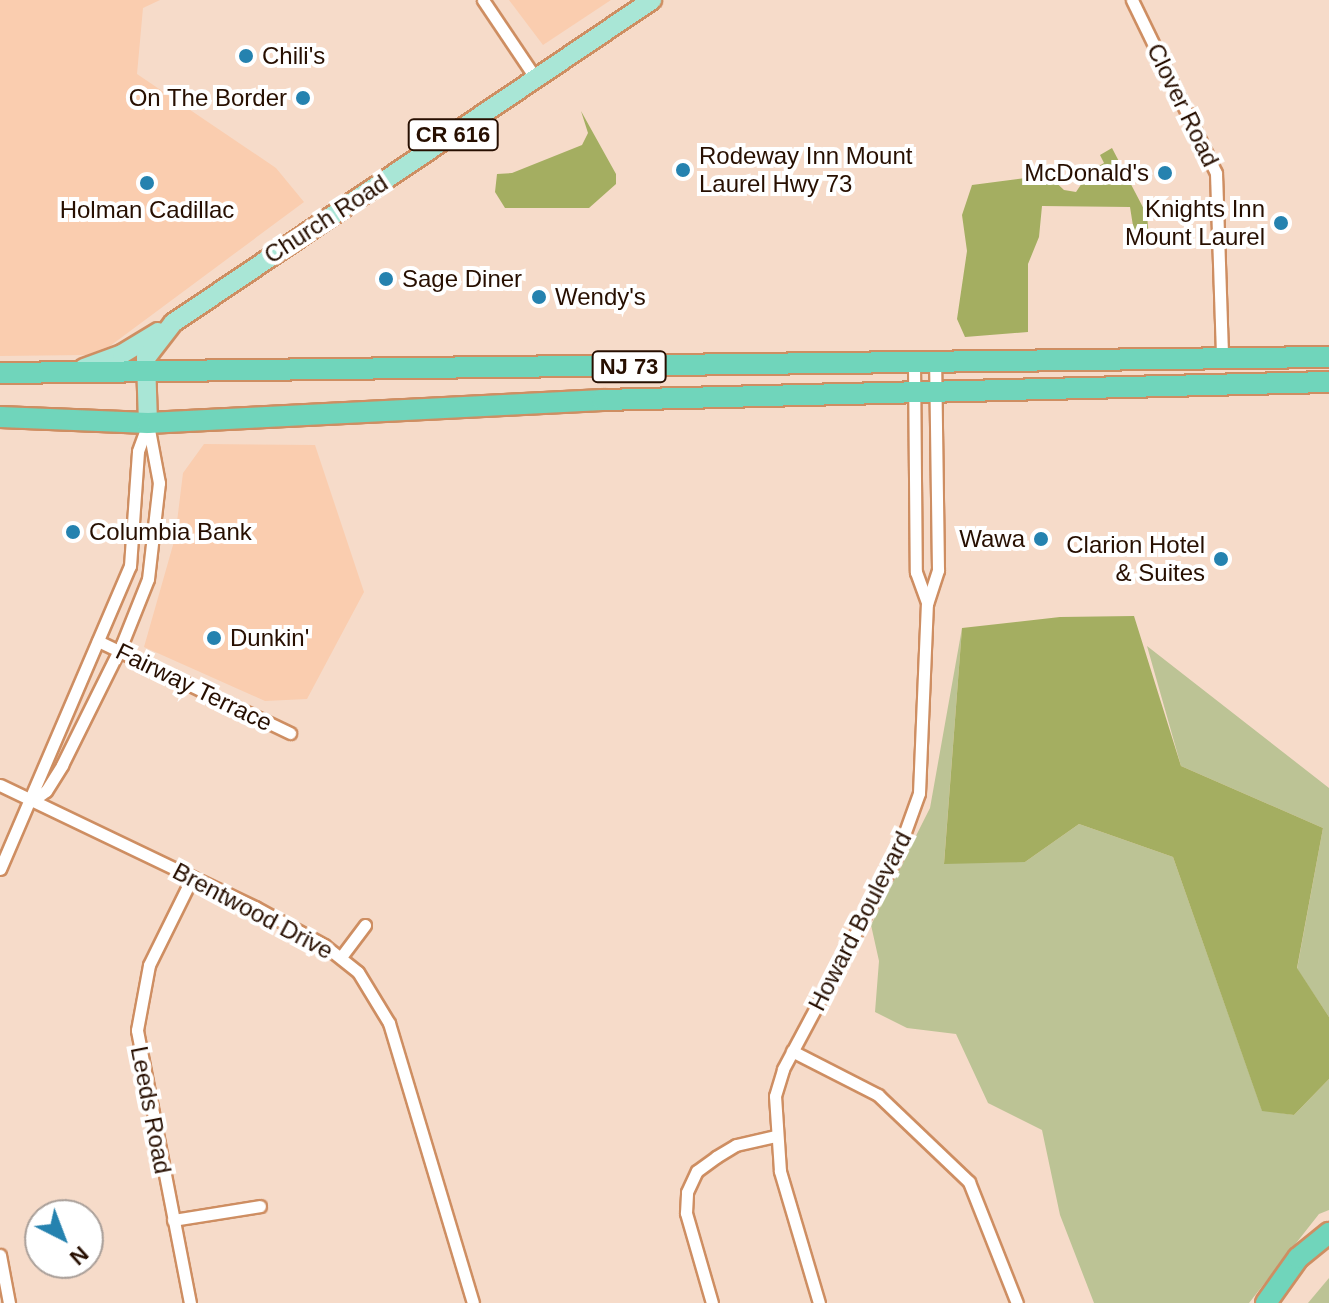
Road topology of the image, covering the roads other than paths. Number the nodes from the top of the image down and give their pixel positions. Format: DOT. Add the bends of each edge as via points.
graph roads {
  1 [pos="483,0"];
  2 [pos="652,0"];
  3 [pos="1132,0"];
  4 [pos="536,79"];
  5 [pos="173,323"];
  6 [pos="1329,357"];
  7 [pos="1222,358"];
  8 [pos="914,363"];
  9 [pos="935,363"];
  10 [pos="0,373"];
  11 [pos="145,375"];
  12 [pos="47,376"];
  13 [pos="1329,382"];
  14 [pos="924,390"];
  15 [pos="0,417"];
  16 [pos="148,423"];
  17 [pos="927,604"];
  18 [pos="98,641"];
  19 [pos="119,651"];
  20 [pos="290,733"];
  21 [pos="0,785"];
  22 [pos="32,801"];
  23 [pos="0,869"];
  24 [pos="192,878"];
  25 [pos="365,925"];
  26 [pos="341,957"];
  27 [pos="792,1051"];
  28 [pos="776,1136"];
  29 [pos="260,1206"];
  30 [pos="173,1220"];
  31 [pos="1329,1233"];
  32 [pos="1329,1248"];
  33 [pos="0,1255"];
  34 [pos="9,1303"];
  35 [pos="190,1303"];
  36 [pos="473,1303"];
  37 [pos="712,1303"];
  38 [pos="819,1303"];
  39 [pos="1017,1303"];
  40 [pos="1266,1303"];
  41 [pos="1280,1303"];
  1 -- 4 [label="street"];
  2 -- 4 [label="main road, Church Road / CR 616"];
  3 -- 7 [label="street, Clover Road" via="1216,173"];
  4 -- 5 [label="main road, Church Road / CR 616"];
  5 -- 11 [label="main road, Church Road / CR 616" via="149,350"];
  5 -- 12 [label="main road, CR 616" via="108,361"];
  6 -- 7 [label="highway, NJ 73"];
  7 -- 9 [label="highway, NJ 73"];
  8 -- 9 [label="highway, NJ 73"];
  8 -- 11 [label="highway, NJ 73"];
  8 -- 14 [label="street, Howard Boulevard"];
  9 -- 14 [label="street, Howard Boulevard"];
  10 -- 12 [label="highway, NJ 73"];
  11 -- 12 [label="highway, NJ 73"];
  11 -- 16 [label="main road, Church Road / CR 616"];
  13 -- 14 [label="highway, NJ 73"];
  14 -- 16 [label="highway, NJ 73" via="466,405"];
  14 -- 17 [label="street, Howard Boulevard" via="916,572"];
  14 -- 17 [label="street, Howard Boulevard" via="938,570"];
  15 -- 16 [label="highway, NJ 73"];
  16 -- 18 [label="street" via="138,451 130,566"];
  16 -- 19 [label="street" via="159,472 157,534 148,579"];
  17 -- 27 [label="street, Howard Boulevard" via="923,778 914,813"];
  18 -- 19 [label="street, Fairway Terrace"];
  18 -- 22 [label="street" via="44,759"];
  19 -- 20 [label="street, Fairway Terrace"];
  19 -- 22 [label="street" via="55,778"];
  21 -- 22 [label="street, Brentwood Drive"];
  22 -- 23 [label="street"];
  22 -- 24 [label="street, Brentwood Drive"];
  24 -- 26 [label="street, Brentwood Drive"];
  24 -- 30 [label="street, Leeds Road" via="149,965 137,1030"];
  25 -- 26 [label="street"];
  26 -- 36 [label="street, Brentwood Drive" via="372,989 389,1023"];
  27 -- 28 [label="street, Howard Boulevard" via="775,1096"];
  27 -- 39 [label="street" via="878,1095 969,1182"];
  28 -- 37 [label="street" via="716,1157 697,1171 687,1192 686,1213"];
  28 -- 38 [label="street, Howard Boulevard" via="780,1171"];
  29 -- 30 [label="street"];
  30 -- 35 [label="street, Leeds Road"];
  31 -- 40 [label="highway" via="1298,1258"];
  32 -- 41 [label="highway" via="1295,1279"];
  33 -- 34 [label="street"];
}
